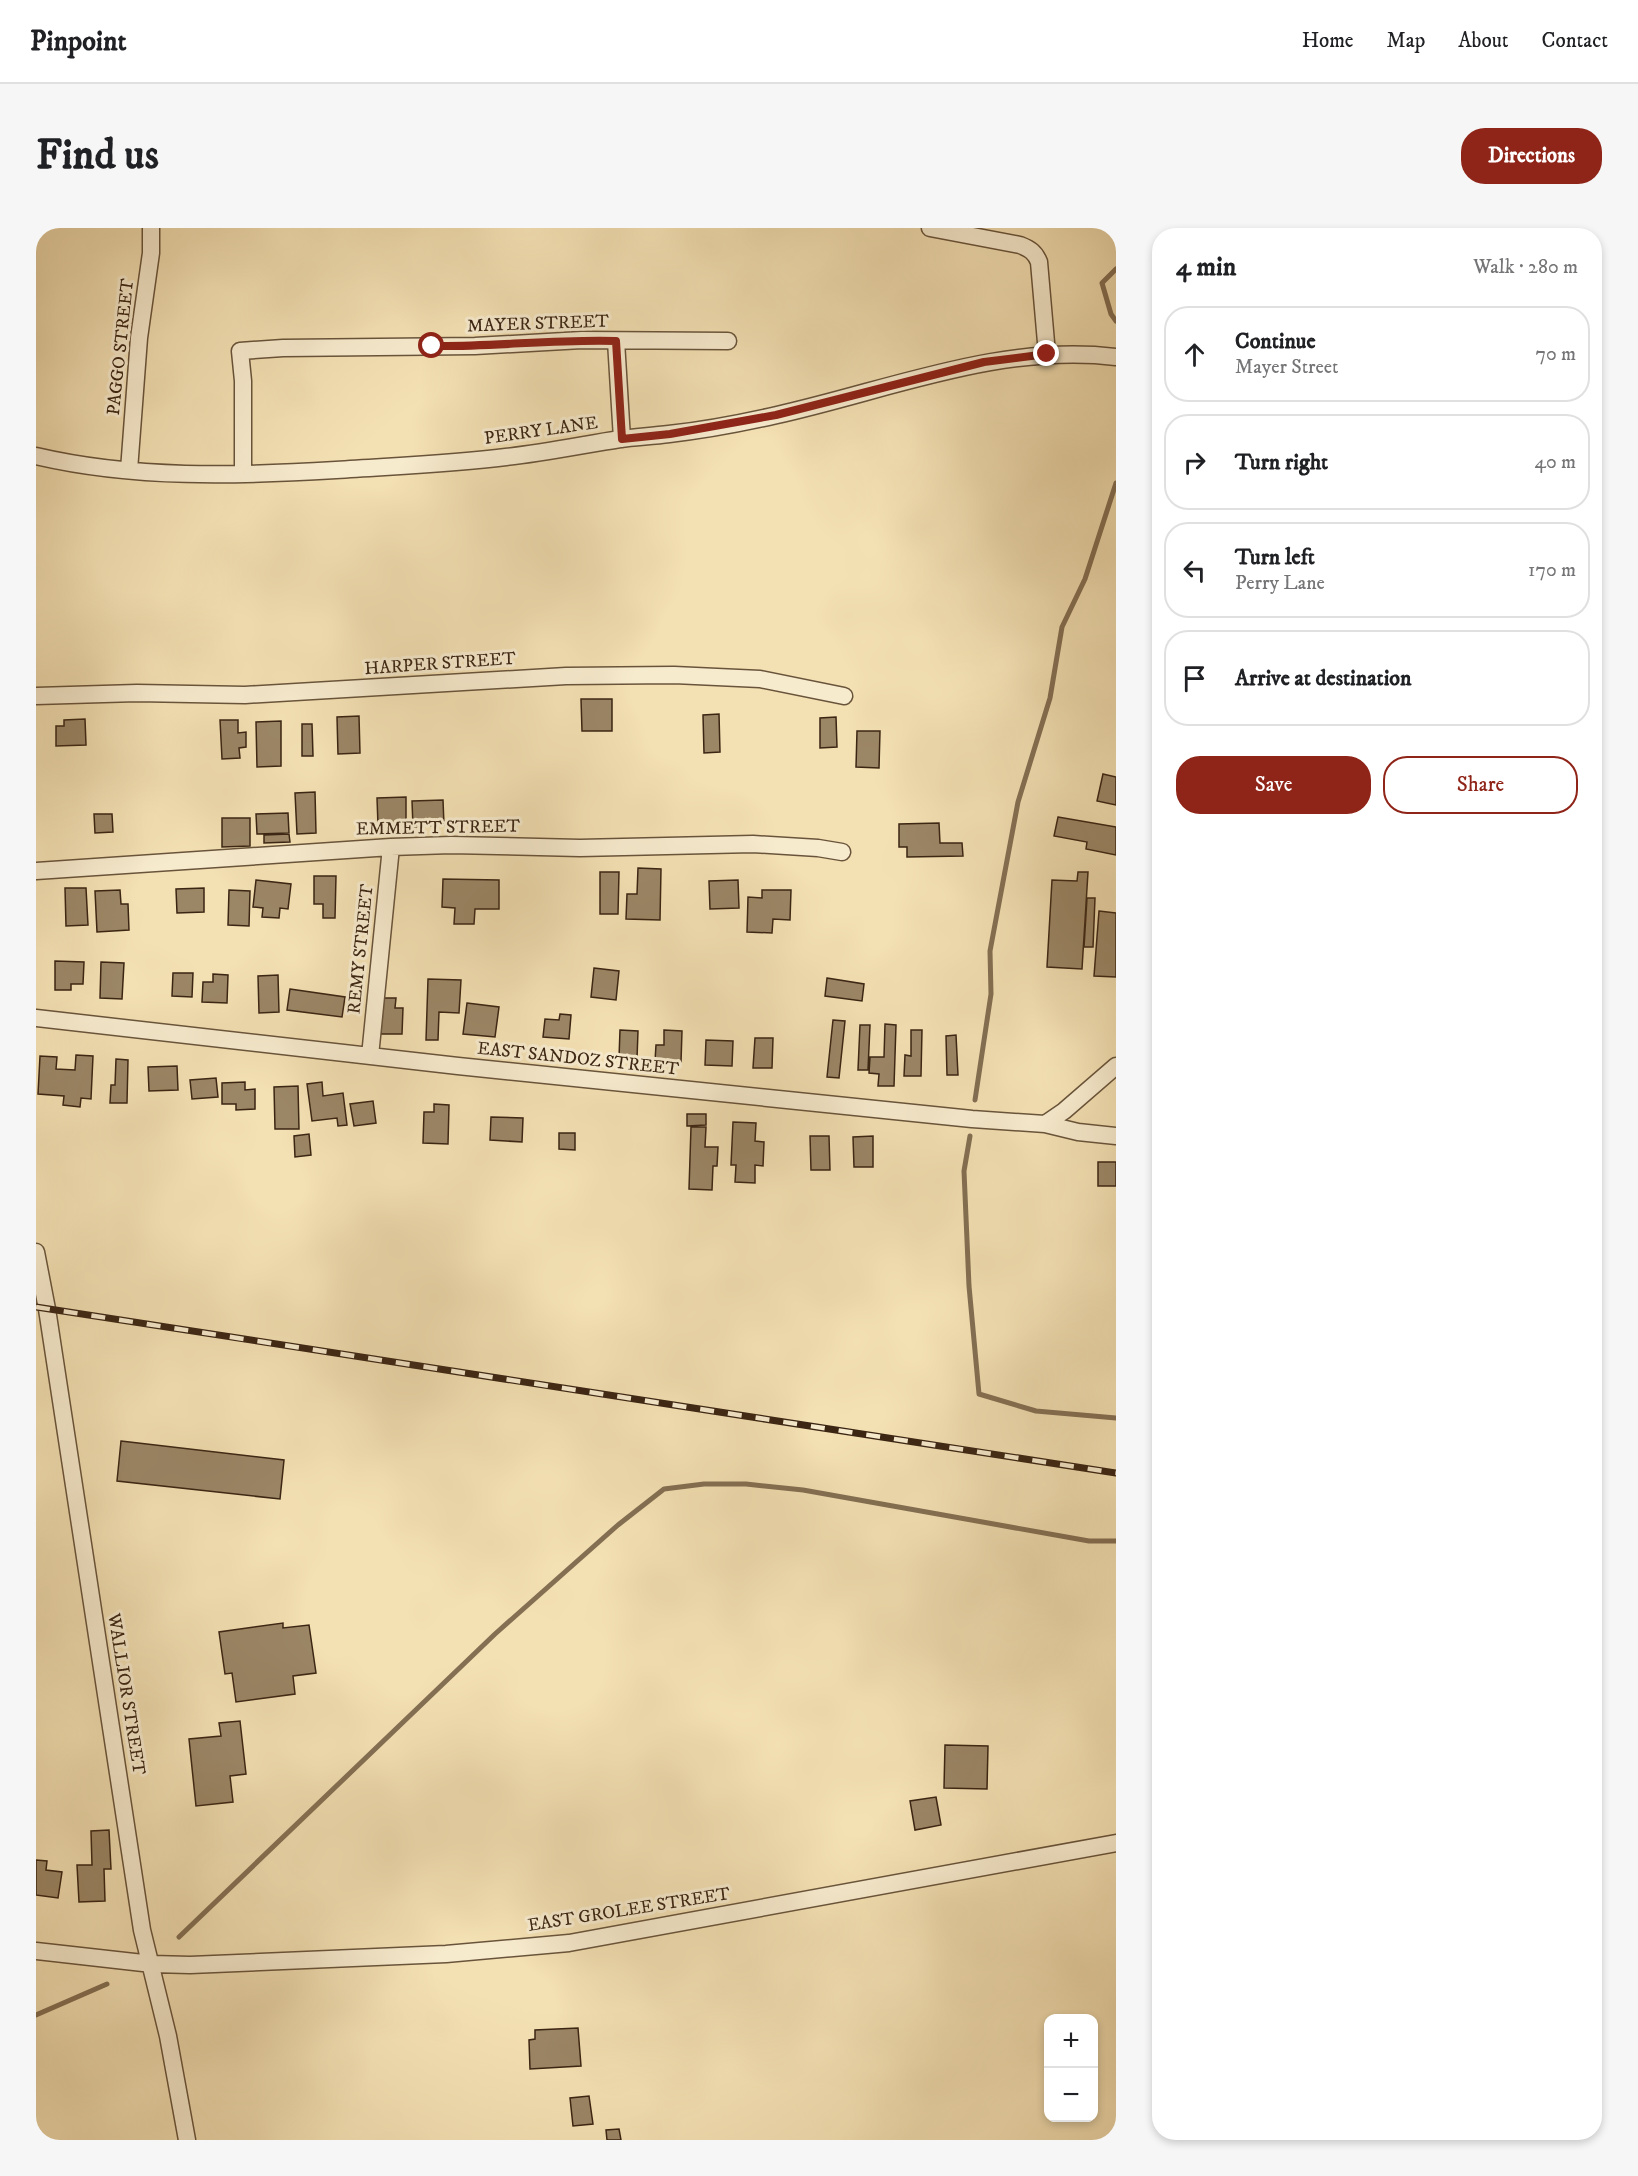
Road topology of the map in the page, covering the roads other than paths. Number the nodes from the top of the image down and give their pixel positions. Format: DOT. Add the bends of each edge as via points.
graph roads {
  1 [pos="151,228"];
  2 [pos="930,228"];
  3 [pos="616,341"];
  4 [pos="728,341"];
  5 [pos="1047,354"];
  6 [pos="1116,357"];
  7 [pos="622,439"];
  8 [pos="36,456"];
  9 [pos="129,470"];
  10 [pos="243,474"];
  11 [pos="36,696"];
  12 [pos="844,696"];
  13 [pos="392,847"];
  14 [pos="842,852"];
  15 [pos="36,870"];
  16 [pos="36,1018"];
  17 [pos="370,1056"];
  18 [pos="1116,1066"];
  19 [pos="1046,1124"];
  20 [pos="1116,1136"];
  21 [pos="36,1252"];
  22 [pos="1116,1843"];
  23 [pos="36,1951"];
  24 [pos="152,1964"];
  25 [pos="187,2140"];
  1 -- 9 [label="street, PAGGO STREET"];
  2 -- 5 [label="street" via="1020,245 1036,254"];
  3 -- 4 [label="street, MAYER STREET"];
  3 -- 7 [label="street"];
  3 -- 10 [label="street, MAYER STREET" via="240,351"];
  5 -- 6 [label="street, PERRY LANE"];
  5 -- 7 [label="street, PERRY LANE" via="984,362 776,415"];
  7 -- 10 [label="street, PERRY LANE" via="483,459"];
  8 -- 9 [label="street, PERRY LANE" via="87,467"];
  9 -- 10 [label="street, PERRY LANE"];
  11 -- 12 [label="street, HARPER STREET" via="245,695 566,676 674,675 760,679"];
  13 -- 14 [label="street, EMMETT STREET" via="753,844"];
  13 -- 15 [label="street, EMMETT STREET"];
  13 -- 17 [label="street, REMY STREET"];
  16 -- 17 [label="street, EAST SANDOZ STREET"];
  17 -- 19 [label="street, EAST SANDOZ STREET"];
  18 -- 19 [label="street"];
  19 -- 20 [label="street, EAST SANDOZ STREET"];
  21 -- 24 [label="street, WALLIOR STREET" via="48,1309 142,1929"];
  22 -- 24 [label="street, EAST GROLEE STREET" via="569,1943 434,1954"];
  23 -- 24 [label="street, EAST GROLEE STREET"];
  24 -- 25 [label="street, WALLIOR STREET"];
}
